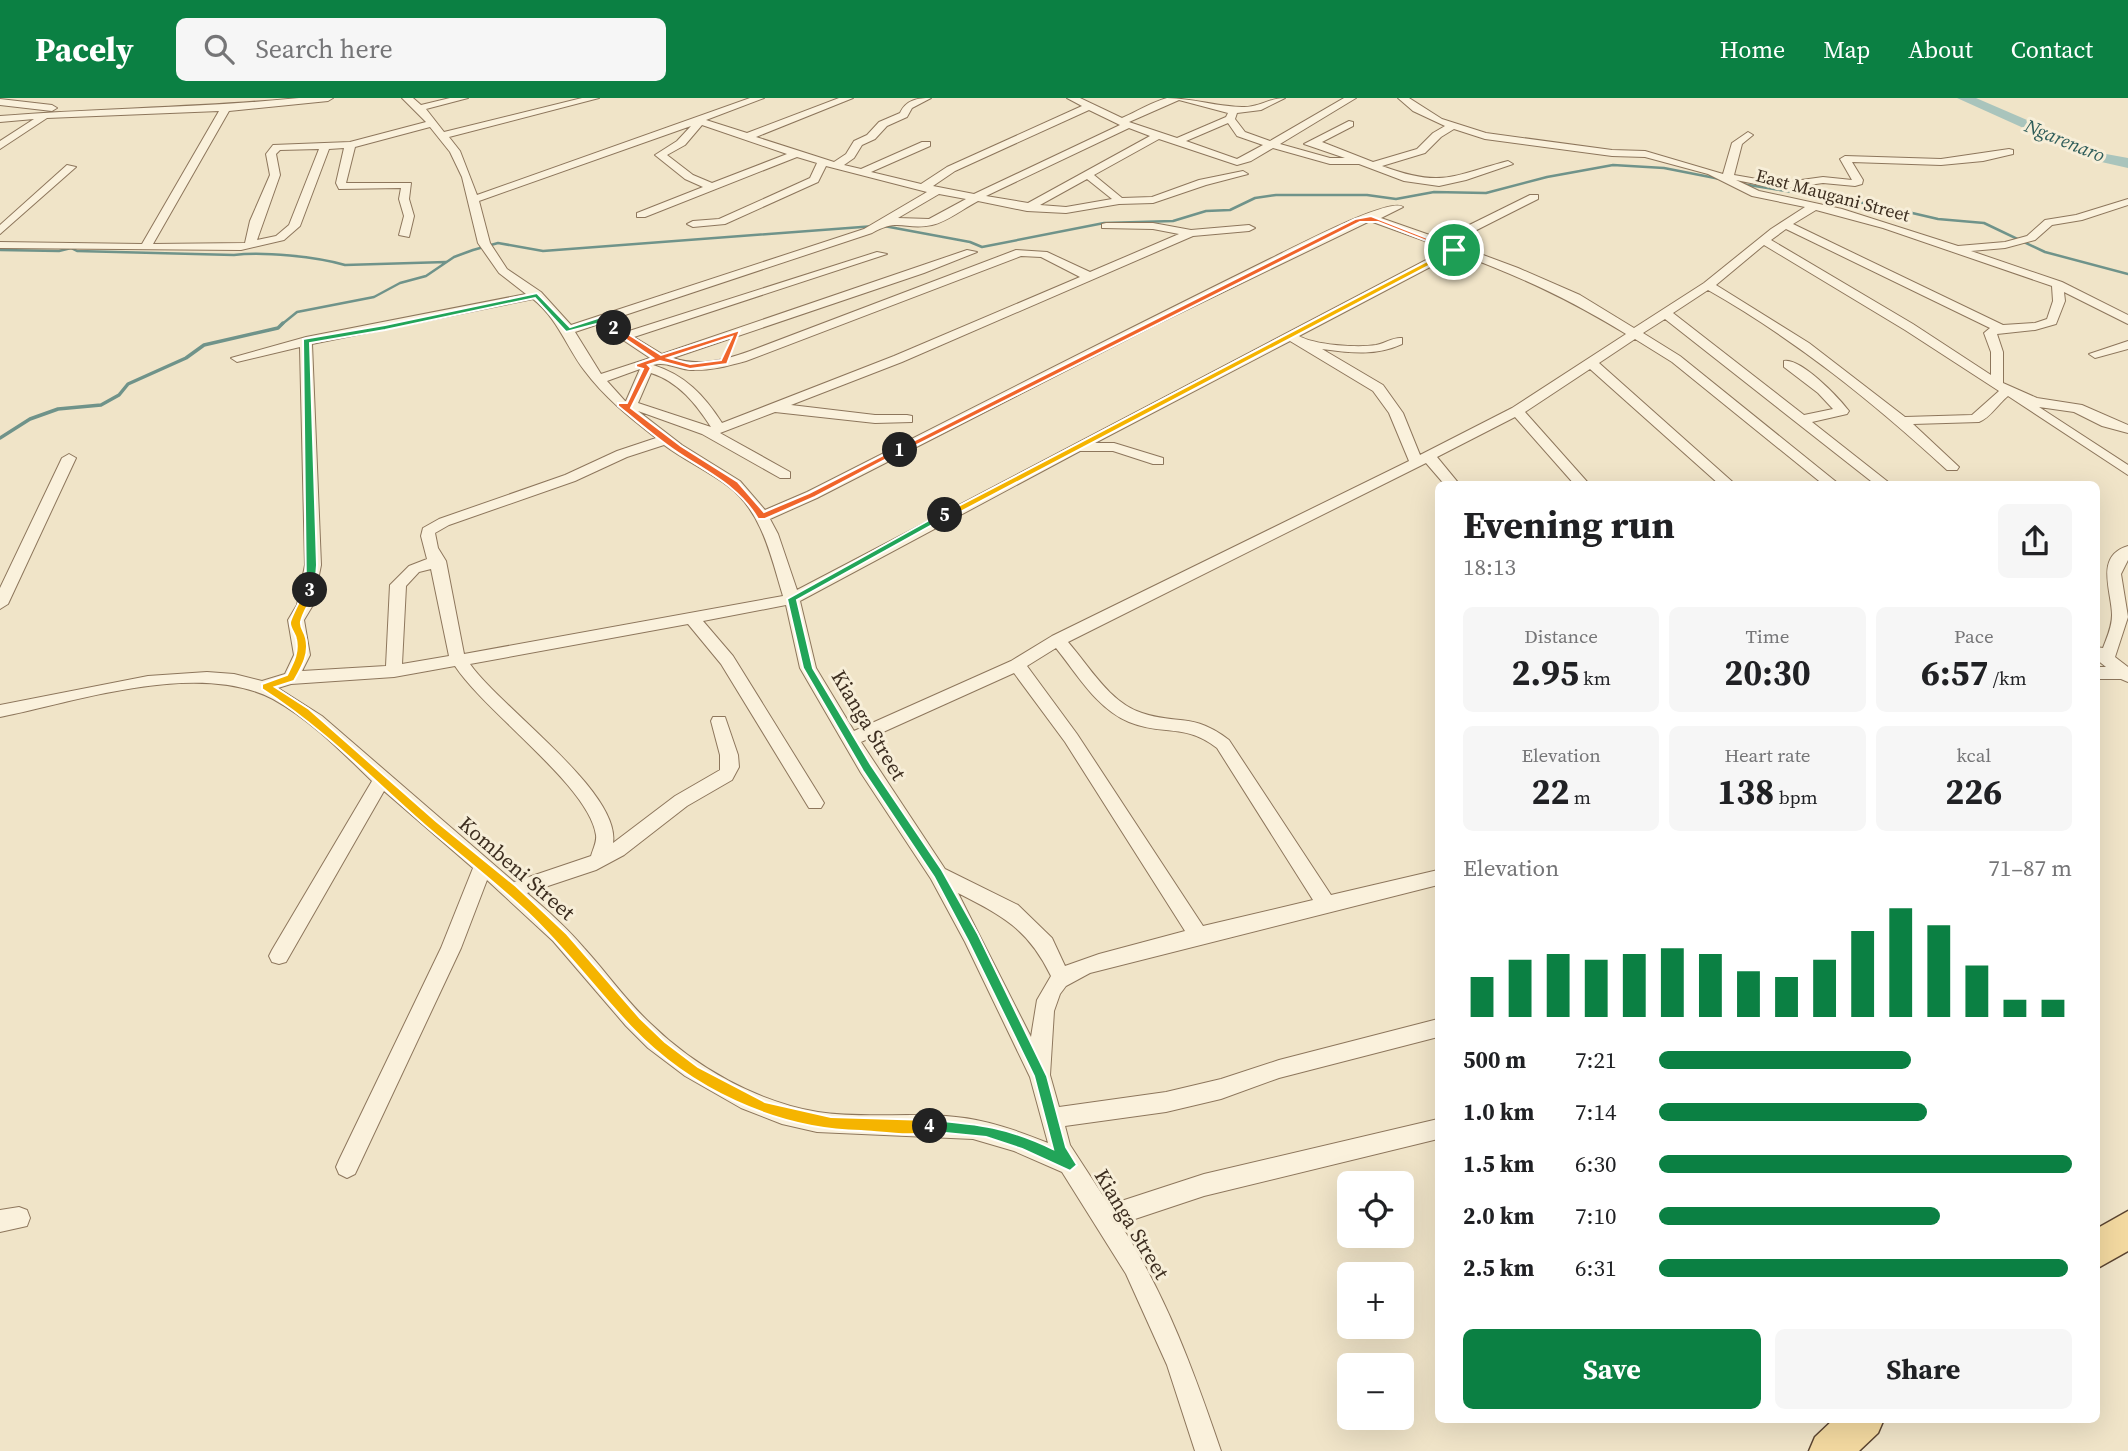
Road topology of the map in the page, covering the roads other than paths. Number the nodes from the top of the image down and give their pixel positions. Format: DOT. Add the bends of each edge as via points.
graph roads {
  1 [pos="52,98"];
  2 [pos="127,98"];
  3 [pos="217,98"];
  4 [pos="328,98"];
  5 [pos="463,98"];
  6 [pos="594,98"];
  7 [pos="759,98"];
  8 [pos="848,98"];
  9 [pos="926,98"];
  10 [pos="1176,98"];
  11 [pos="1182,98"];
  12 [pos="1241,98"];
  13 [pos="1280,98"];
  14 [pos="1351,98"];
  15 [pos="1403,98"];
  16 [pos="82,99"];
  17 [pos="1080,101"];
  18 [pos="0,102"];
  19 [pos="413,103"];
  20 [pos="1221,107"];
  21 [pos="206,108"];
  22 [pos="226,108"];
  23 [pos="42,111"];
  24 [pos="75,111"];
  25 [pos="111,111"];
  26 [pos="1232,114"];
  27 [pos="0,119"];
  28 [pos="698,120"];
  29 [pos="1124,124"];
  30 [pos="1349,124"];
  31 [pos="1452,126"];
  32 [pos="439,129"];
  33 [pos="1157,135"];
  34 [pos="1748,135"];
  35 [pos="744,138"];
  36 [pos="1176,142"];
  37 [pos="1313,142"];
  38 [pos="926,144"];
  39 [pos="1271,144"];
  40 [pos="349,145"];
  41 [pos="0,146"];
  42 [pos="325,146"];
  43 [pos="1296,150"];
  44 [pos="2009,152"];
  45 [pos="795,153"];
  46 [pos="1371,163"];
  47 [pos="829,164"];
  48 [pos="1508,164"];
  49 [pos="71,167"];
  50 [pos="1712,172"];
  51 [pos="860,173"];
  52 [pos="1088,173"];
  53 [pos="1243,174"];
  54 [pos="1728,176"];
  55 [pos="712,187"];
  56 [pos="923,188"];
  57 [pos="936,191"];
  58 [pos="974,197"];
  59 [pos="1535,197"];
  60 [pos="472,200"];
  61 [pos="1119,201"];
  62 [pos="2126,202"];
  63 [pos="1815,206"];
  64 [pos="1398,207"];
  65 [pos="1027,208"];
  66 [pos="641,215"];
  67 [pos="1371,218"];
  68 [pos="890,220"];
  69 [pos="693,224"];
  70 [pos="1785,225"];
  71 [pos="1106,226"];
  72 [pos="1248,228"];
  73 [pos="0,231"];
  74 [pos="1191,233"];
  75 [pos="405,235"];
  76 [pos="1765,240"];
  77 [pos="1438,244"];
  78 [pos="0,245"];
  79 [pos="250,245"];
  80 [pos="145,248"];
  81 [pos="1956,249"];
  82 [pos="1454,250"];
  83 [pos="971,251"];
  84 [pos="881,254"];
  85 [pos="1090,277"];
  86 [pos="2058,284"];
  87 [pos="1708,285"];
  88 [pos="537,295"];
  89 [pos="1665,313"];
  90 [pos="601,320"];
  91 [pos="2128,320"];
  92 [pos="2000,328"];
  93 [pos="568,330"];
  94 [pos="738,332"];
  95 [pos="1634,335"];
  96 [pos="626,336"];
  97 [pos="1297,340"];
  98 [pos="306,341"];
  99 [pos="1398,341"];
  100 [pos="2128,345"];
  101 [pos="2095,354"];
  102 [pos="237,358"];
  103 [pos="660,358"];
  104 [pos="724,362"];
  105 [pos="1590,362"];
  106 [pos="1788,364"];
  107 [pos="643,367"];
  108 [pos="599,379"];
  109 [pos="2007,390"];
  110 [pos="626,405"];
  111 [pos="1517,411"];
  112 [pos="763,413"];
  113 [pos="907,419"];
  114 [pos="1801,420"];
  115 [pos="1899,422"];
  116 [pos="2128,429"];
  117 [pos="714,431"];
  118 [pos="665,440"];
  119 [pos="1078,447"];
  120 [pos="69,458"];
  121 [pos="1422,459"];
  122 [pos="1158,461"];
  123 [pos="1952,467"];
  124 [pos="2128,471"];
  125 [pos="785,475"];
  126 [pos="1448,481"];
  127 [pos="1579,481"];
  128 [pos="1724,481"];
  129 [pos="1828,481"];
  130 [pos="1880,481"];
  131 [pos="761,517"];
  132 [pos="2128,551"];
  133 [pos="438,561"];
  134 [pos="792,599"];
  135 [pos="0,604"];
  136 [pos="691,617"];
  137 [pos="1058,640"];
  138 [pos="458,659"];
  139 [pos="2100,661"];
  140 [pos="1017,665"];
  141 [pos="394,671"];
  142 [pos="2126,674"];
  143 [pos="290,678"];
  144 [pos="265,686"];
  145 [pos="0,711"];
  146 [pos="719,721"];
  147 [pos="850,740"];
  148 [pos="382,779"];
  149 [pos="815,803"];
  150 [pos="598,860"];
  151 [pos="483,865"];
  152 [pos="938,874"];
  153 [pos="1435,878"];
  154 [pos="512,890"];
  155 [pos="1326,904"];
  156 [pos="1198,935"];
  157 [pos="279,956"];
  158 [pos="1061,977"];
  159 [pos="1435,1029"];
  160 [pos="1040,1076"];
  161 [pos="1052,1118"];
  162 [pos="1435,1130"];
  163 [pos="1070,1165"];
  164 [pos="347,1167"];
  165 [pos="1104,1218"];
  166 [pos="2128,1229"];
  167 [pos="2100,1248"];
  168 [pos="1860,1423"];
  169 [pos="1208,1451"];
  170 [pos="1829,1451"];
  1 -- 23 [label="street"];
  2 -- 25 [label="street"];
  3 -- 21 [label="street"];
  4 -- 22 [label="street"];
  5 -- 19 [label="street"];
  6 -- 32 [label="street"];
  7 -- 28 [label="street"];
  8 -- 35 [label="street"];
  9 -- 47 [label="street" via="883,124 846,159"];
  10 -- 29 [label="street"];
  11 -- 20 [label="street"];
  12 -- 20 [label="street"];
  13 -- 26 [label="street"];
  14 -- 39 [label="street"];
  15 -- 31 [label="street, East Maugani Street"];
  16 -- 24 [label="street"];
  17 -- 29 [label="street"];
  17 -- 56 [label="street"];
  18 -- 23 [label="street"];
  19 -- 32 [label="street, Kianga Street"];
  20 -- 26 [label="street"];
  21 -- 22 [label="street"];
  21 -- 25 [label="street"];
  22 -- 80 [label="street"];
  23 -- 24 [label="street"];
  23 -- 27 [label="street"];
  23 -- 41 [label="street"];
  24 -- 25 [label="street"];
  26 -- 36 [label="street"];
  26 -- 39 [label="street" via="1246,137"];
  28 -- 35 [label="street"];
  28 -- 55 [label="street" via="681,144 660,155 689,177"];
  28 -- 60 [label="street"];
  29 -- 33 [label="street"];
  29 -- 58 [label="street"];
  30 -- 37 [label="street"];
  31 -- 46 [label="street" via="1421,151"];
  31 -- 50 [label="street, East Maugani Street" via="1517,142 1645,154"];
  32 -- 40 [label="street"];
  32 -- 60 [label="street, Kianga Street" via="455,151"];
  33 -- 36 [label="street"];
  33 -- 52 [label="street"];
  34 -- 54 [label="street" via="1737,143"];
  35 -- 45 [label="street"];
  36 -- 39 [label="street" via="1237,162"];
  37 -- 43 [label="street"];
  37 -- 46 [label="street"];
  38 -- 51 [label="street"];
  39 -- 43 [label="street"];
  40 -- 42 [label="street"];
  40 -- 75 [label="street" via="343,187 407,185"];
  42 -- 79 [label="street" via="291,231"];
  42 -- 79 [label="street" via="282,145 272,150 275,175"];
  43 -- 46 [label="street" via="1337,162"];
  44 -- 54 [label="street" via="1964,160 1845,159 1858,180 1855,183 1823,180 1780,186"];
  45 -- 47 [label="street"];
  45 -- 55 [label="street"];
  46 -- 48 [label="street" via="1405,177 1439,183"];
  47 -- 51 [label="street"];
  47 -- 69 [label="street" via="814,180 721,222"];
  49 -- 73 [label="street"];
  50 -- 54 [label="street"];
  50 -- 63 [label="street, East Maugani Street" via="1756,194"];
  51 -- 56 [label="street"];
  52 -- 61 [label="street"];
  52 -- 65 [label="street"];
  53 -- 61 [label="street" via="1203,181 1153,200"];
  55 -- 66 [label="street"];
  56 -- 57 [label="street"];
  57 -- 58 [label="street"];
  57 -- 68 [label="street"];
  58 -- 65 [label="street"];
  58 -- 68 [label="street" via="931,222"];
  59 -- 77 [label="street"];
  60 -- 88 [label="street, Kianga Street" via="484,243 496,262"];
  61 -- 65 [label="street" via="1066,210"];
  62 -- 81 [label="street" via="2049,222 2031,238 2006,245"];
  63 -- 70 [label="street"];
  63 -- 81 [label="street, East Maugani Street"];
  64 -- 67 [label="street"];
  67 -- 77 [label="street"];
  67 -- 131 [label="street" via="1195,300"];
  68 -- 90 [label="street" via="868,232"];
  70 -- 76 [label="street"];
  70 -- 92 [label="street"];
  71 -- 74 [label="street" via="1153,226"];
  72 -- 74 [label="street"];
  74 -- 85 [label="street"];
  76 -- 87 [label="street"];
  76 -- 109 [label="street"];
  77 -- 82 [label="street"];
  78 -- 80 [label="street"];
  79 -- 80 [label="street"];
  81 -- 86 [label="street, East Maugani Street"];
  82 -- 95 [label="street" via="1559,288"];
  82 -- 97 [label="street"];
  83 -- 94 [label="street"];
  84 -- 96 [label="street"];
  85 -- 104 [label="street" via="1043,254 1020,252"];
  85 -- 112 [label="street"];
  86 -- 91 [label="street, East Maugani Street"];
  86 -- 92 [label="street" via="2059,301 2052,321 2029,329"];
  87 -- 89 [label="street"];
  87 -- 115 [label="street" via="1760,313 1832,364"];
  88 -- 93 [label="street, Kianga Street"];
  88 -- 98 [label="street"];
  89 -- 95 [label="street"];
  89 -- 114 [label="street"];
  90 -- 93 [label="street"];
  90 -- 96 [label="street"];
  92 -- 109 [label="street" via="1990,333"];
  93 -- 108 [label="street, Kianga Street"];
  94 -- 103 [label="street"];
  94 -- 104 [label="street"];
  95 -- 105 [label="street"];
  95 -- 129 [label="street" via="1676,359"];
  96 -- 103 [label="street"];
  97 -- 99 [label="street" via="1367,351"];
  97 -- 119 [label="street"];
  97 -- 121 [label="street" via="1388,397"];
  98 -- 102 [label="street"];
  98 -- 143 [label="street" via="313,565 305,605 295,626 302,656"];
  100 -- 101 [label="street"];
  103 -- 104 [label="street" via="690,366"];
  103 -- 107 [label="street"];
  105 -- 111 [label="street"];
  105 -- 128 [label="street"];
  106 -- 114 [label="street" via="1842,411"];
  107 -- 108 [label="street"];
  107 -- 110 [label="street"];
  107 -- 117 [label="street" via="685,384"];
  108 -- 110 [label="street, Kianga Street"];
  109 -- 115 [label="street" via="1974,419"];
  109 -- 116 [label="street" via="2034,402 2077,408"];
  109 -- 124 [label="street"];
  110 -- 117 [label="street"];
  110 -- 118 [label="street, Kianga Street"];
  111 -- 121 [label="street"];
  111 -- 127 [label="street"];
  112 -- 113 [label="street" via="807,410 868,420"];
  112 -- 117 [label="street"];
  114 -- 130 [label="street"];
  115 -- 123 [label="street"];
  117 -- 125 [label="street"];
  118 -- 131 [label="street, Kianga Street" via="735,484"];
  118 -- 133 [label="street" via="434,526 427,537"];
  119 -- 122 [label="street" via="1114,447"];
  119 -- 134 [label="street"];
  120 -- 135 [label="street"];
  121 -- 126 [label="street"];
  121 -- 137 [label="street"];
  131 -- 134 [label="street, Kianga Street"];
  132 -- 139 [label="street" via="2113,572 2120,615"];
  133 -- 138 [label="street"];
  133 -- 141 [label="street" via="414,569 398,585"];
  134 -- 136 [label="street"];
  134 -- 147 [label="street, Kianga Street" via="808,668"];
  136 -- 138 [label="street"];
  136 -- 149 [label="street" via="727,660"];
  137 -- 140 [label="street"];
  137 -- 155 [label="street" via="1124,713 1210,731"];
  138 -- 141 [label="street"];
  138 -- 150 [label="street" via="587,796 605,836"];
  139 -- 142 [label="street"];
  140 -- 147 [label="street"];
  140 -- 156 [label="street" via="1071,738"];
  141 -- 143 [label="street"];
  143 -- 144 [label="street"];
  144 -- 145 [label="street, Kombeni Street" via="221,678 179,679"];
  144 -- 148 [label="street, Kombeni Street" via="305,712"];
  146 -- 150 [label="street" via="729,755 726,775"];
  147 -- 152 [label="street, Kianga Street"];
  148 -- 151 [label="street, Kombeni Street"];
  148 -- 157 [label="street"];
  150 -- 154 [label="street"];
  151 -- 154 [label="street, Kombeni Street"];
  151 -- 164 [label="street" via="451,948"];
  152 -- 158 [label="street" via="1011,911 1045,944"];
  152 -- 160 [label="street, Kianga Street"];
  153 -- 155 [label="street"];
  154 -- 163 [label="street, Kombeni Street" via="563,937 660,1047 736,1095 763,1108 831,1124 955,1126 986,1131 1025,1143"];
  155 -- 156 [label="street"];
  156 -- 158 [label="street"];
  158 -- 160 [label="street" via="1044,1014"];
  159 -- 161 [label="street" via="1279,1069 1221,1089"];
  160 -- 161 [label="street, Kianga Street"];
  161 -- 163 [label="street, Kianga Street" via="1060,1149"];
  162 -- 165 [label="street" via="1204,1185"];
  163 -- 165 [label="street, Kianga Street"];
  165 -- 169 [label="street, Kianga Street" via="1134,1266 1178,1362"];
  166 -- 167 [label="main road"];
  168 -- 170 [label="main road"];
}
